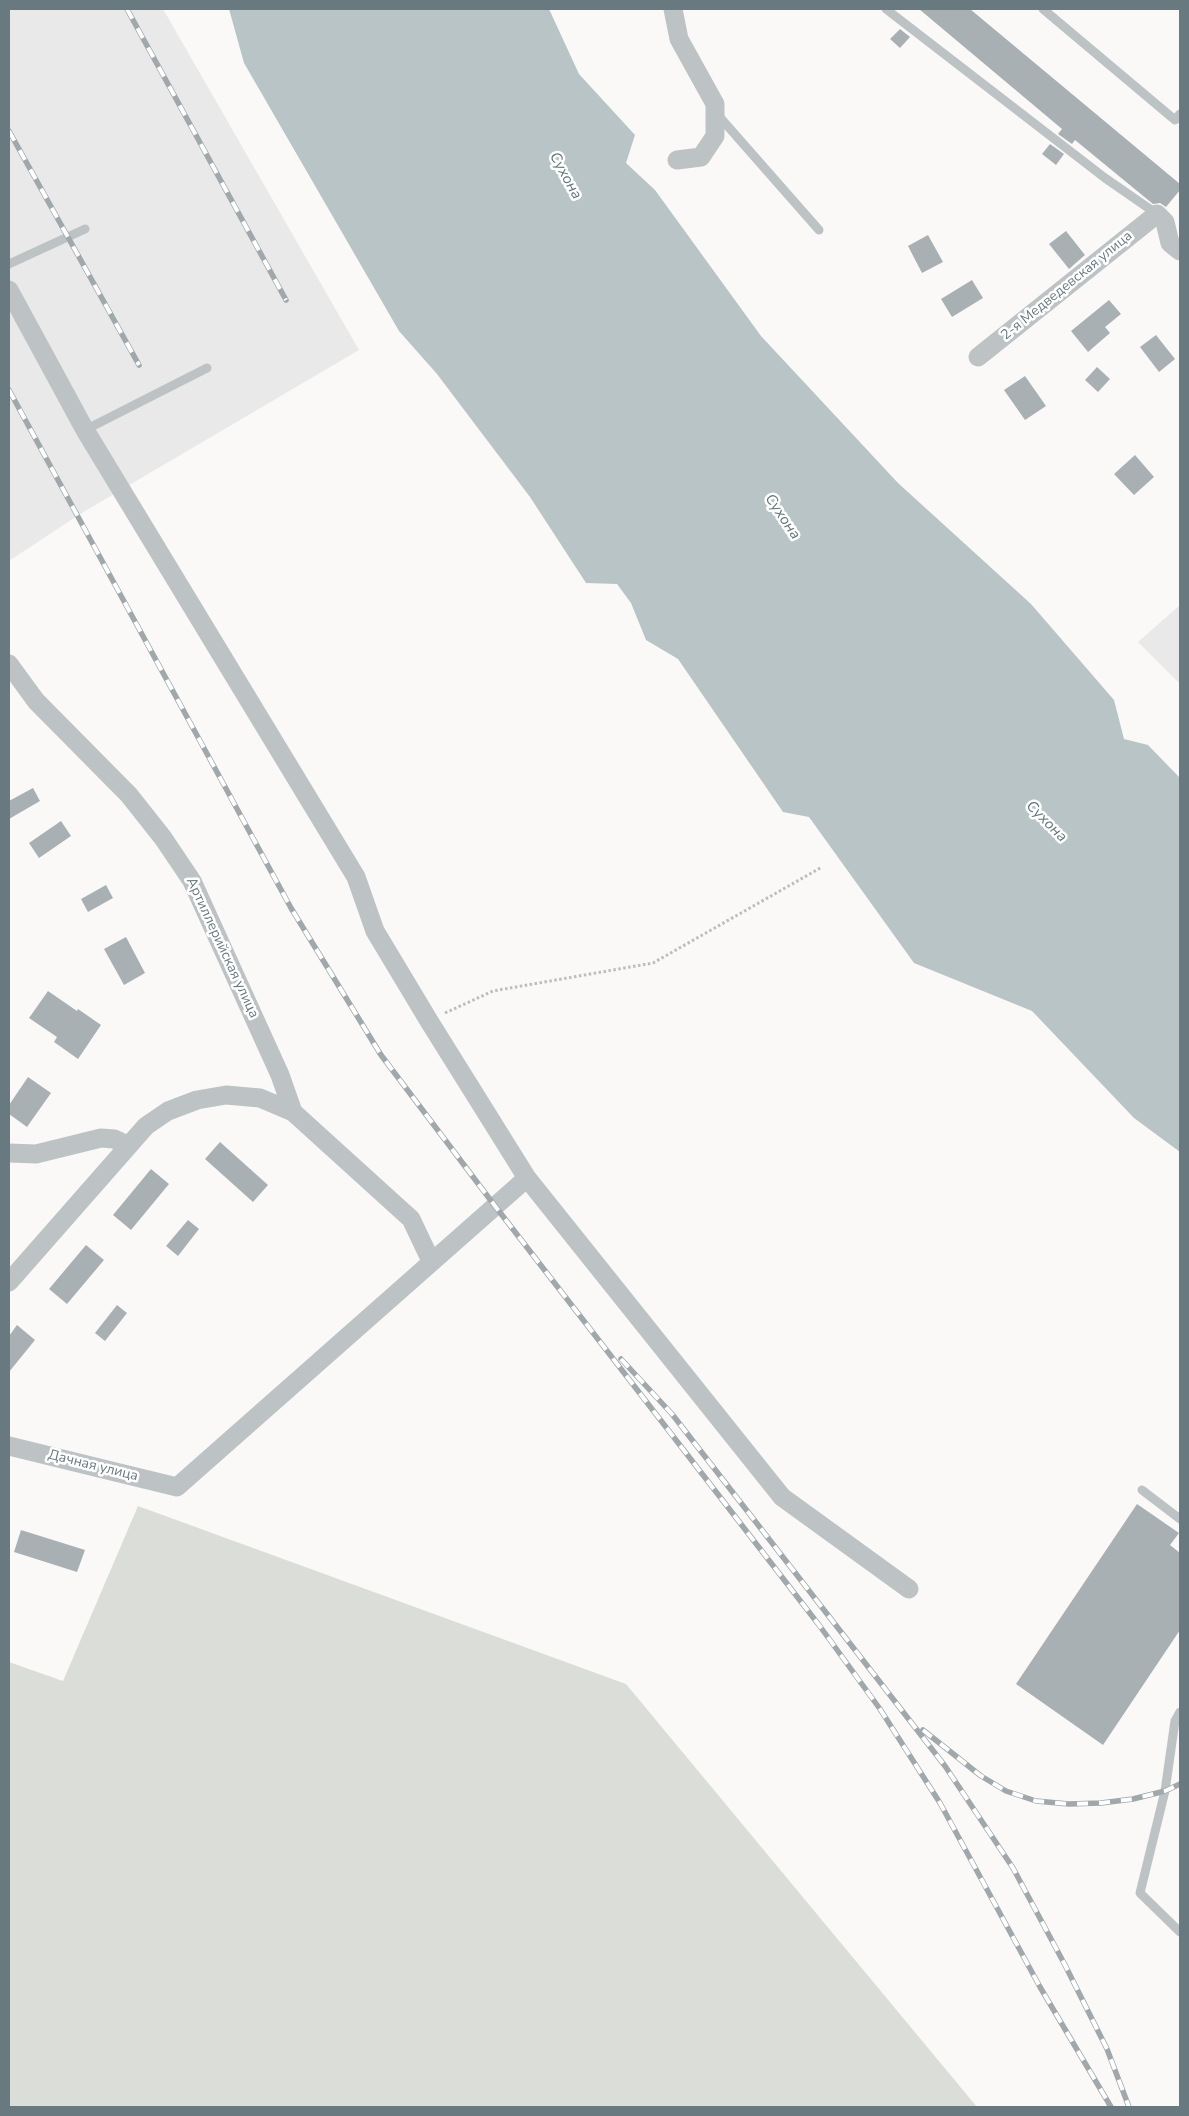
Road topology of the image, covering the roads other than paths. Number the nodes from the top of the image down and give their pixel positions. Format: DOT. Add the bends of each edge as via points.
graph roads {
  1 [pos="674,9"];
  2 [pos="886,9"];
  3 [pos="1043,9"];
  4 [pos="715,112"];
  5 [pos="1178,119"];
  6 [pos="677,160"];
  7 [pos="1157,214"];
  8 [pos="85,228"];
  9 [pos="819,230"];
  10 [pos="1180,251"];
  11 [pos="9,264"];
  12 [pos="9,290"];
  13 [pos="978,357"];
  14 [pos="207,368"];
  15 [pos="85,430"];
  16 [pos="9,664"];
  17 [pos="293,1112"];
  18 [pos="127,1145"];
  19 [pos="9,1153"];
  20 [pos="527,1178"];
  21 [pos="431,1261"];
  22 [pos="9,1282"];
  23 [pos="9,1446"];
  24 [pos="1142,1490"];
  25 [pos="1180,1520"];
  26 [pos="909,1590"];
  27 [pos="1180,1712"];
  28 [pos="1180,1932"];
  1 -- 4 [label="street" via="679,39 715,104"];
  2 -- 7 [label="lane" via="1105,178"];
  3 -- 5 [label="lane"];
  4 -- 6 [label="street" via="715,136 701,157"];
  4 -- 9 [label="lane"];
  7 -- 10 [label="street" via="1165,222 1170,243"];
  7 -- 13 [label="street, 2-я Медведевская улица"];
  8 -- 11 [label="lane"];
  12 -- 15 [label="street"];
  14 -- 15 [label="lane"];
  15 -- 20 [label="street" via="356,877 375,931"];
  16 -- 17 [label="street, Артиллерийская улица" via="36,701 128,795 192,881 280,1075"];
  17 -- 18 [label="street, Артиллерийская улица" via="260,1098 211,1096 168,1112 146,1126"];
  17 -- 21 [label="street, Артиллерийская улица" via="411,1219"];
  18 -- 19 [label="street" via="101,1138 36,1154"];
  18 -- 22 [label="street, Артиллерийская улица"];
  20 -- 21 [label="street"];
  20 -- 26 [label="street" via="782,1497"];
  21 -- 23 [label="street, Дачная улица" via="177,1487"];
  24 -- 25 [label="lane"];
  27 -- 28 [label="lane" via="1175,1721 1165,1791 1140,1893"];
}
